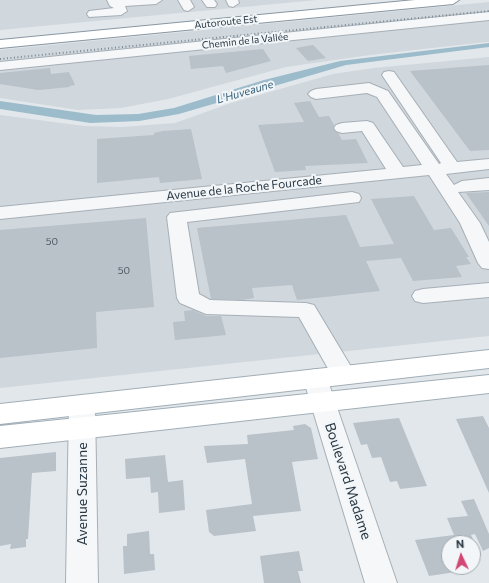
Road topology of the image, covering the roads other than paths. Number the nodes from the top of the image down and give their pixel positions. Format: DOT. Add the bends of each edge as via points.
graph roads {
  1 [pos="156,0"];
  2 [pos="378,0"];
  3 [pos="453,0"];
  4 [pos="116,2"];
  5 [pos="93,14"];
  6 [pos="489,16"];
  7 [pos="0,36"];
  8 [pos="0,44"];
  9 [pos="0,66"];
  10 [pos="388,75"];
  11 [pos="316,94"];
  12 [pos="342,128"];
  13 [pos="489,164"];
  14 [pos="443,168"];
  15 [pos="397,172"];
  16 [pos="489,184"];
  17 [pos="462,187"];
  18 [pos="352,198"];
  19 [pos="0,213"];
  20 [pos="489,263"];
  21 [pos="489,290"];
  22 [pos="423,296"];
  23 [pos="489,359"];
  24 [pos="344,375"];
  25 [pos="489,384"];
  26 [pos="319,389"];
  27 [pos="0,414"];
  28 [pos="82,417"];
  29 [pos="0,437"];
  30 [pos="82,583"];
  31 [pos="381,583"];
  1 -- 4 [label="street" via="141,6"];
  2 -- 7 [label="main road, Autoroute Est"];
  3 -- 8 [label="main road, Autoroute Est"];
  4 -- 5 [label="street" via="121,11"];
  6 -- 9 [label="street, Chemin de la Vallée"];
  10 -- 14 [label="street"];
  11 -- 14 [label="street" via="369,88 383,94"];
  12 -- 15 [label="street" via="367,126"];
  13 -- 14 [label="street, Avenue de la Roche Fourcade"];
  14 -- 15 [label="street, Avenue de la Roche Fourcade"];
  14 -- 20 [label="street"];
  15 -- 19 [label="street, Avenue de la Roche Fourcade"];
  16 -- 17 [label="street"];
  18 -- 24 [label="street" via="177,217 188,298 206,307 306,310"];
  21 -- 22 [label="street"];
  23 -- 24 [label="main road"];
  24 -- 26 [label="main road"];
  25 -- 26 [label="main road"];
  26 -- 28 [label="main road"];
  26 -- 31 [label="street, Boulevard Madame"];
  27 -- 28 [label="main road"];
  28 -- 29 [label="main road"];
  28 -- 30 [label="street, Avenue Suzanne"];
}
